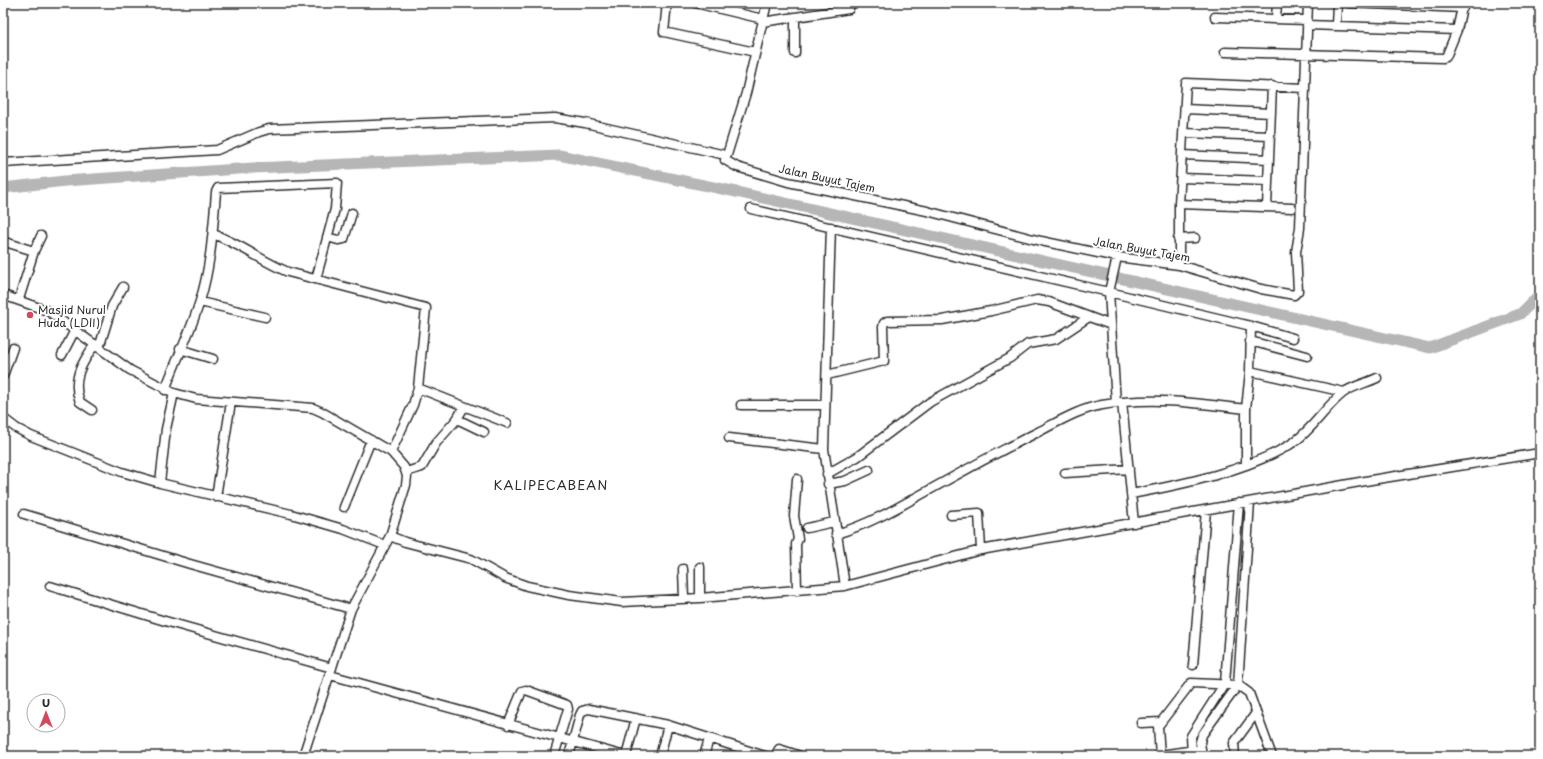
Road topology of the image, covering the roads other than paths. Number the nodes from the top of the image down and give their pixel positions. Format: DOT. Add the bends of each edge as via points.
graph roads {
  1 [pos="667,3"];
  2 [pos="695,3"];
  3 [pos="767,3"];
  4 [pos="850,3"];
  5 [pos="1276,3"];
  6 [pos="1308,3"];
  7 [pos="1337,3"];
  8 [pos="1348,3"];
  9 [pos="1463,5"];
  10 [pos="795,17"];
  11 [pos="1215,17"];
  12 [pos="1276,19"];
  13 [pos="763,20"];
  14 [pos="1307,22"];
  15 [pos="1336,26"];
  16 [pos="1457,30"];
  17 [pos="755,52"];
  18 [pos="1224,52"];
  19 [pos="795,53"];
  20 [pos="1306,55"];
  21 [pos="1272,86"];
  22 [pos="1305,88"];
  23 [pos="1185,109"];
  24 [pos="1271,113"];
  25 [pos="1184,133"];
  26 [pos="1270,136"];
  27 [pos="1182,155"];
  28 [pos="724,156"];
  29 [pos="1269,159"];
  30 [pos="3,163"];
  31 [pos="1181,178"];
  32 [pos="1268,181"];
  33 [pos="1179,204"];
  34 [pos="1267,207"];
  35 [pos="1292,208"];
  36 [pos="751,209"];
  37 [pos="352,213"];
  38 [pos="831,227"];
  39 [pos="213,234"];
  40 [pos="41,236"];
  41 [pos="327,236"];
  42 [pos="1195,238"];
  43 [pos="1178,239"];
  44 [pos="5,242"];
  45 [pos="34,251"];
  46 [pos="1116,259"];
  47 [pos="1178,265"];
  48 [pos="316,279"];
  49 [pos="123,287"];
  50 [pos="1109,291"];
  51 [pos="3,295"];
  52 [pos="19,299"];
  53 [pos="200,302"];
  54 [pos="265,317"];
  55 [pos="1089,317"];
  56 [pos="1111,325"];
  57 [pos="1251,326"];
  58 [pos="75,330"];
  59 [pos="1293,338"];
  60 [pos="1250,341"];
  61 [pos="97,346"];
  62 [pos="13,348"];
  63 [pos="180,349"];
  64 [pos="62,355"];
  65 [pos="1307,356"];
  66 [pos="213,359"];
  67 [pos="1250,371"];
  68 [pos="827,375"];
  69 [pos="3,376"];
  70 [pos="1377,378"];
  71 [pos="418,388"];
  72 [pos="165,390"];
  73 [pos="1344,392"];
  74 [pos="174,393"];
  75 [pos="231,402"];
  76 [pos="1119,402"];
  77 [pos="741,405"];
  78 [pos="824,405"];
  79 [pos="464,407"];
  80 [pos="1246,409"];
  81 [pos="92,410"];
  82 [pos="3,418"];
  83 [pos="457,419"];
  84 [pos="507,423"];
  85 [pos="484,432"];
  86 [pos="729,438"];
  87 [pos="371,440"];
  88 [pos="824,449"];
  89 [pos="391,452"];
  90 [pos="1540,453"];
  91 [pos="1246,464"];
  92 [pos="869,470"];
  93 [pos="1129,470"];
  94 [pos="406,472"];
  95 [pos="1065,473"];
  96 [pos="827,474"];
  97 [pos="797,479"];
  98 [pos="160,483"];
  99 [pos="828,484"];
  100 [pos="1131,494"];
  101 [pos="216,497"];
  102 [pos="1250,502"];
  103 [pos="1239,503"];
  104 [pos="344,507"];
  105 [pos="1206,510"];
  106 [pos="24,514"];
  107 [pos="952,515"];
  108 [pos="834,522"];
  109 [pos="1132,523"];
  110 [pos="807,528"];
  111 [pos="836,534"];
  112 [pos="390,536"];
  113 [pos="384,545"];
  114 [pos="1236,546"];
  115 [pos="1247,546"];
  116 [pos="980,550"];
  117 [pos="700,567"];
  118 [pos="683,569"];
  119 [pos="50,586"];
  120 [pos="845,586"];
  121 [pos="797,591"];
  122 [pos="700,598"];
  123 [pos="684,599"];
  124 [pos="351,610"];
  125 [pos="1193,665"];
  126 [pos="331,672"];
  127 [pos="1238,678"];
  128 [pos="1226,681"];
  129 [pos="1256,713"];
  130 [pos="636,718"];
  131 [pos="1160,722"];
  132 [pos="1142,723"];
  133 [pos="508,725"];
  134 [pos="668,725"];
  135 [pos="709,739"];
  136 [pos="565,741"];
  137 [pos="1201,752"];
  138 [pos="1192,753"];
  139 [pos="608,754"];
  140 [pos="1160,755"];
  141 [pos="303,756"];
  142 [pos="554,756"];
  143 [pos="569,756"];
  144 [pos="626,756"];
  145 [pos="660,756"];
  146 [pos="704,756"];
  147 [pos="765,756"];
  148 [pos="775,756"];
  149 [pos="801,756"];
  150 [pos="1235,756"];
  151 [pos="1272,756"];
  1 -- 17 [label="street" via="664,32"];
  2 -- 13 [label="street"];
  3 -- 13 [label="street"];
  4 -- 10 [label="street" via="849,9"];
  5 -- 12 [label="street"];
  6 -- 14 [label="street, Jalan Buyut Tajem"];
  7 -- 15 [label="street"];
  8 -- 9 [label="street"];
  9 -- 16 [label="street"];
  10 -- 13 [label="street"];
  10 -- 19 [label="street"];
  11 -- 12 [label="street"];
  12 -- 14 [label="street"];
  13 -- 17 [label="street"];
  14 -- 15 [label="street"];
  14 -- 20 [label="street, Jalan Buyut Tajem"];
  15 -- 16 [label="street"];
  16 -- 20 [label="street" via="1444,58"];
  17 -- 28 [label="street" via="746,93"];
  18 -- 20 [label="street"];
  20 -- 22 [label="street, Jalan Buyut Tajem"];
  21 -- 22 [label="street"];
  21 -- 23 [label="street" via="1186,83"];
  21 -- 24 [label="street"];
  22 -- 47 [label="street, Jalan Buyut Tajem" via="1300,228 1296,252 1297,294 1261,289"];
  23 -- 24 [label="street"];
  23 -- 25 [label="street"];
  24 -- 26 [label="street"];
  25 -- 26 [label="street"];
  25 -- 27 [label="street"];
  26 -- 29 [label="street"];
  27 -- 29 [label="street"];
  27 -- 31 [label="street"];
  28 -- 30 [label="street, Jalan Buyut Tajem" via="554,118 269,129 217,150"];
  28 -- 46 [label="street, Jalan Buyut Tajem" via="737,167 788,182 927,211 1011,235"];
  29 -- 32 [label="street"];
  31 -- 32 [label="street"];
  31 -- 33 [label="street"];
  32 -- 34 [label="street"];
  33 -- 34 [label="street"];
  33 -- 43 [label="street"];
  34 -- 35 [label="street"];
  36 -- 38 [label="street"];
  37 -- 41 [label="street" via="344,239 338,240"];
  38 -- 50 [label="street"];
  38 -- 68 [label="street"];
  39 -- 41 [label="street" via="218,188 335,182 335,209"];
  39 -- 48 [label="street" via="235,242 278,268"];
  39 -- 53 [label="street"];
  40 -- 45 [label="street"];
  41 -- 48 [label="street"];
  42 -- 43 [label="street"];
  43 -- 47 [label="street"];
  44 -- 45 [label="street"];
  45 -- 52 [label="street"];
  46 -- 47 [label="street, Jalan Buyut Tajem"];
  46 -- 50 [label="street"];
  48 -- 71 [label="street" via="426,308"];
  49 -- 61 [label="street" via="112,306"];
  50 -- 56 [label="street"];
  50 -- 57 [label="street"];
  51 -- 52 [label="street"];
  52 -- 58 [label="street" via="48,311"];
  53 -- 54 [label="street"];
  53 -- 63 [label="street"];
  55 -- 56 [label="street"];
  55 -- 68 [label="street" via="1037,300 942,320 887,321 883,327 884,361"];
  55 -- 96 [label="street" via="1056,339 1028,344 1010,358 930,402 857,457"];
  56 -- 76 [label="street"];
  57 -- 59 [label="street"];
  57 -- 60 [label="street"];
  58 -- 61 [label="street"];
  58 -- 64 [label="street"];
  60 -- 65 [label="street"];
  60 -- 67 [label="street"];
  61 -- 72 [label="street" via="130,370"];
  61 -- 81 [label="street" via="77,372 76,382 80,402"];
  62 -- 69 [label="street"];
  63 -- 66 [label="street"];
  63 -- 72 [label="street"];
  67 -- 73 [label="street"];
  67 -- 80 [label="street"];
  68 -- 78 [label="street"];
  70 -- 73 [label="street"];
  71 -- 79 [label="street"];
  71 -- 89 [label="street" via="413,405"];
  72 -- 74 [label="street"];
  73 -- 91 [label="street" via="1304,434 1281,450"];
  74 -- 75 [label="street" via="196,399"];
  74 -- 98 [label="street" via="166,429"];
  75 -- 87 [label="street" via="313,408"];
  75 -- 101 [label="street"];
  76 -- 80 [label="street" via="1163,400"];
  76 -- 93 [label="street"];
  76 -- 111 [label="street" via="1084,410 988,457 883,516"];
  77 -- 78 [label="street"];
  78 -- 88 [label="street"];
  79 -- 83 [label="street"];
  79 -- 84 [label="street"];
  80 -- 91 [label="street"];
  82 -- 98 [label="street" via="31,436 122,472"];
  83 -- 85 [label="street"];
  83 -- 94 [label="street" via="436,443 422,467"];
  86 -- 88 [label="street"];
  87 -- 89 [label="street"];
  87 -- 104 [label="street"];
  88 -- 96 [label="street"];
  89 -- 94 [label="street"];
  90 -- 102 [label="street"];
  91 -- 100 [label="street" via="1195,481"];
  92 -- 99 [label="street" via="845,481"];
  93 -- 95 [label="street"];
  93 -- 100 [label="street"];
  94 -- 112 [label="street" via="406,485"];
  96 -- 99 [label="street"];
  97 -- 121 [label="street" via="794,516 798,539"];
  98 -- 101 [label="street"];
  99 -- 108 [label="street"];
  100 -- 109 [label="street"];
  101 -- 113 [label="street" via="291,514 343,529"];
  102 -- 103 [label="street"];
  102 -- 115 [label="street"];
  103 -- 105 [label="street"];
  103 -- 114 [label="street"];
  105 -- 109 [label="street"];
  105 -- 125 [label="street"];
  106 -- 124 [label="street"];
  107 -- 116 [label="street" via="978,513"];
  108 -- 110 [label="street"];
  108 -- 111 [label="street"];
  109 -- 116 [label="street"];
  111 -- 120 [label="street"];
  112 -- 113 [label="street"];
  112 -- 123 [label="street" via="471,559 505,578 527,586 622,602"];
  113 -- 124 [label="street"];
  114 -- 115 [label="street"];
  114 -- 128 [label="street"];
  115 -- 127 [label="street"];
  116 -- 120 [label="street"];
  117 -- 122 [label="street"];
  118 -- 123 [label="street"];
  119 -- 126 [label="street"];
  120 -- 121 [label="street"];
  121 -- 122 [label="street"];
  122 -- 123 [label="street"];
  124 -- 126 [label="street"];
  126 -- 133 [label="street"];
  126 -- 141 [label="street"];
  127 -- 128 [label="street"];
  127 -- 129 [label="street" via="1249,693"];
  127 -- 137 [label="street" via="1202,734"];
  128 -- 131 [label="street" via="1191,683"];
  128 -- 138 [label="street" via="1193,732 1190,740"];
  129 -- 150 [label="street" via="1234,743"];
  129 -- 151 [label="street"];
  130 -- 134 [label="street"];
  130 -- 136 [label="street" via="586,710 580,715"];
  130 -- 144 [label="street"];
  131 -- 132 [label="street"];
  131 -- 140 [label="street"];
  133 -- 136 [label="street"];
  133 -- 136 [label="street" via="521,693 526,690 567,705"];
  134 -- 135 [label="street"];
  134 -- 145 [label="street"];
  135 -- 146 [label="street"];
  135 -- 147 [label="street"];
  136 -- 139 [label="street"];
  136 -- 142 [label="street"];
  136 -- 143 [label="street"];
  137 -- 138 [label="street"];
  138 -- 140 [label="street"];
  139 -- 144 [label="street"];
  148 -- 149 [label="street" via="779,749"];
}
